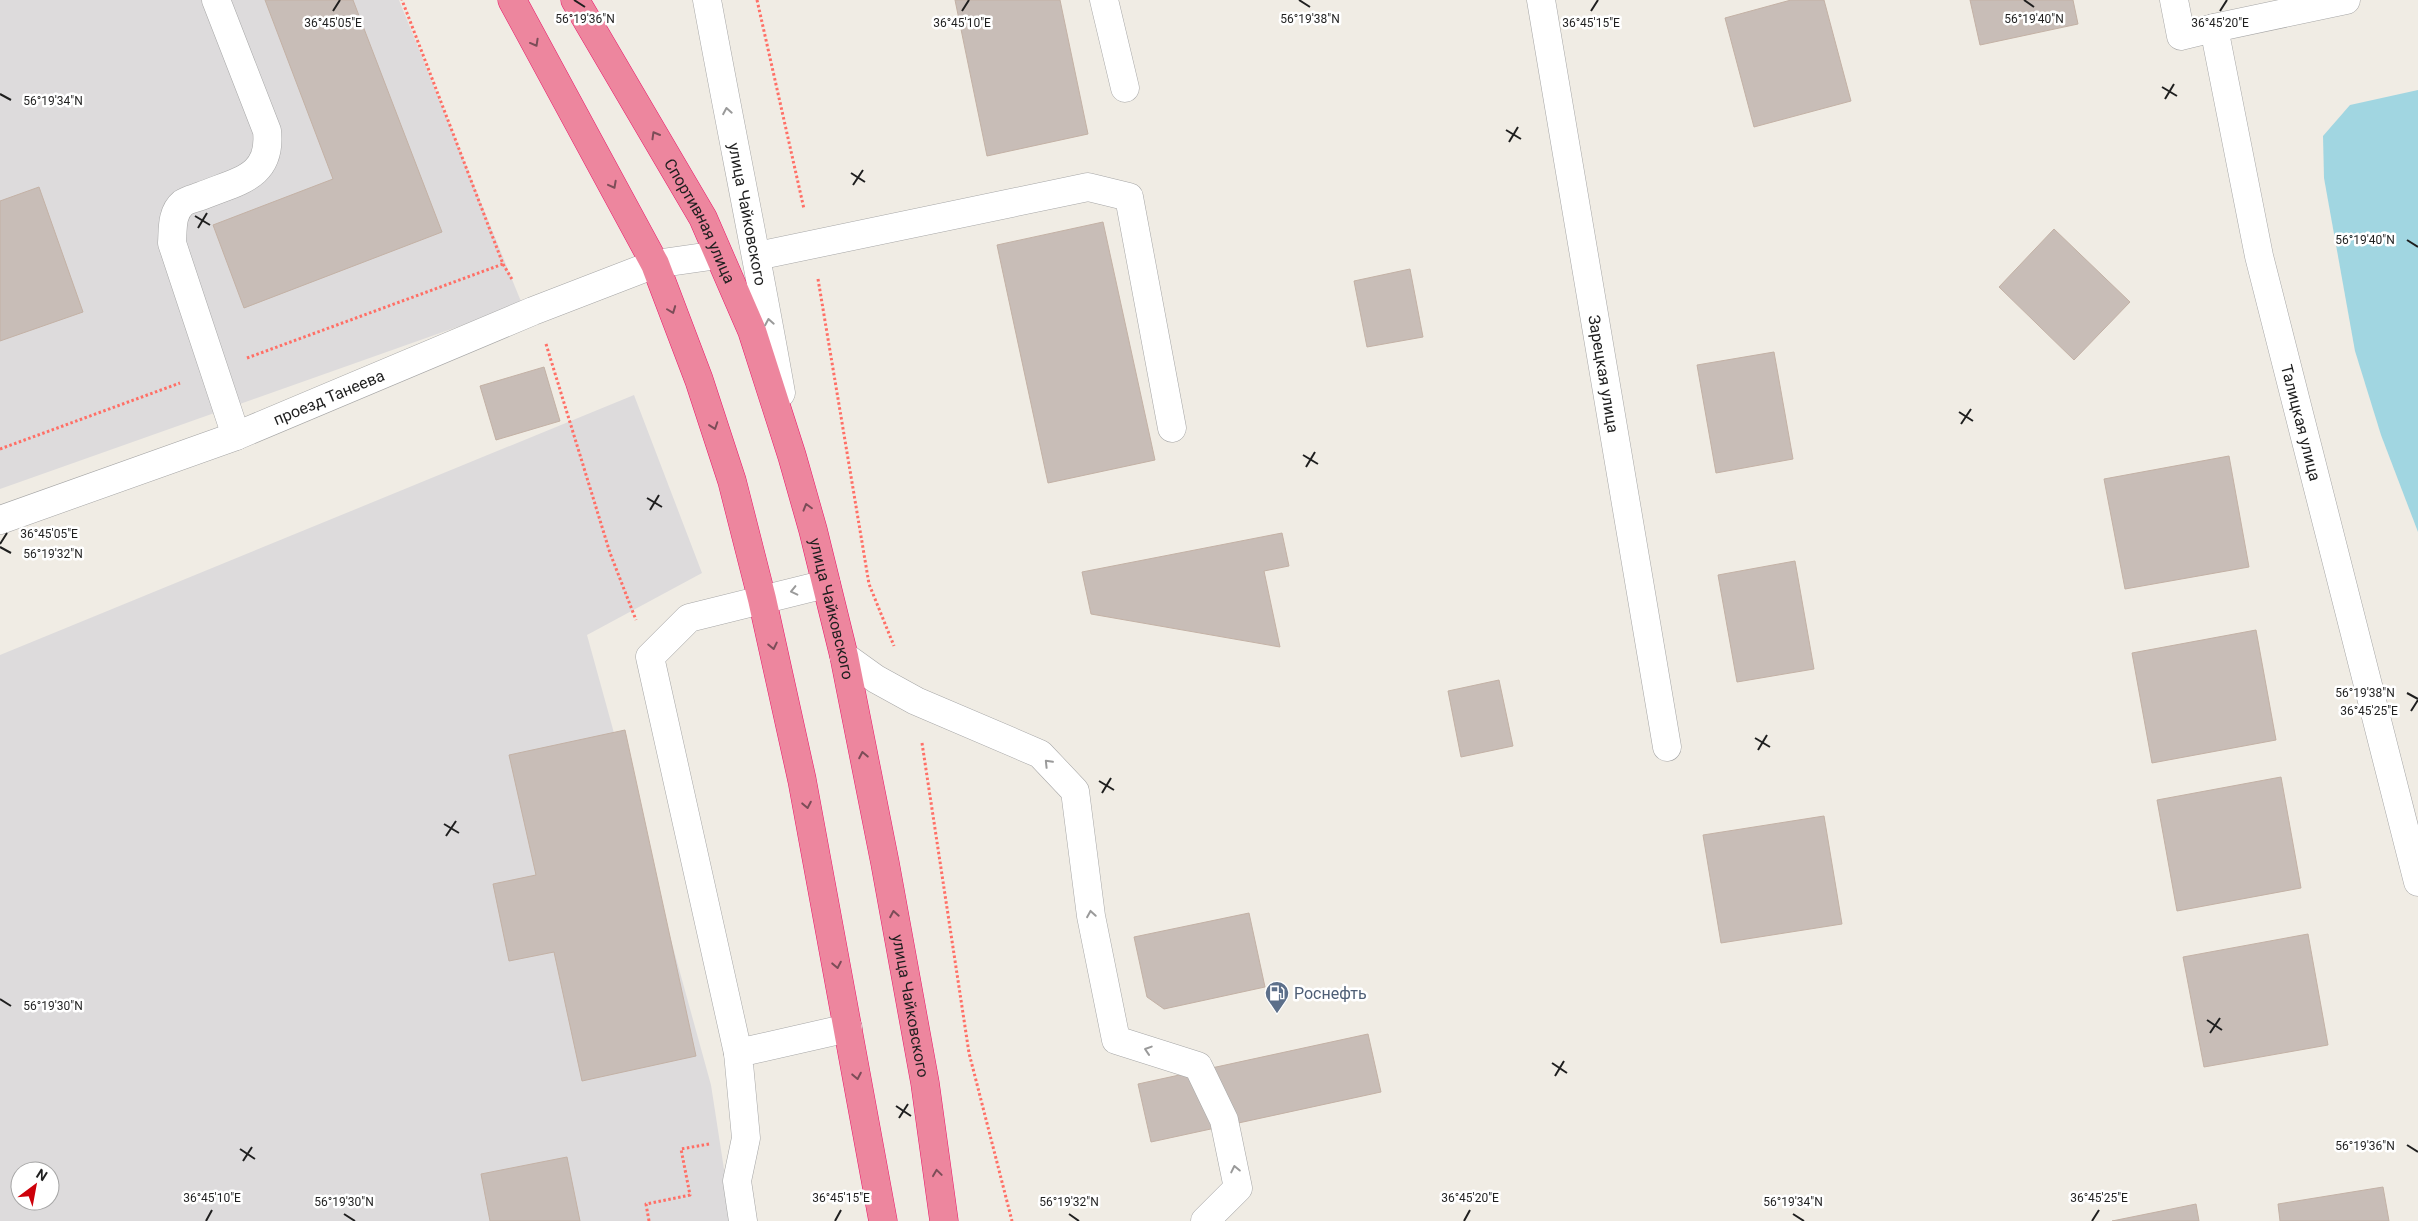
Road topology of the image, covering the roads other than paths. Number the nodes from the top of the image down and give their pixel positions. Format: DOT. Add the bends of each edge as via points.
graph roads {
  1 [pos="216,0"];
  2 [pos="512,0"];
  3 [pos="575,0"];
  4 [pos="707,0"];
  5 [pos="1104,0"];
  6 [pos="1541,0"];
  7 [pos="2174,0"];
  8 [pos="2346,0"];
  9 [pos="2214,28"];
  10 [pos="1125,88"];
  11 [pos="718,255"];
  12 [pos="757,256"];
  13 [pos="655,264"];
  14 [pos="1172,428"];
  15 [pos="236,436"];
  16 [pos="792,456"];
  17 [pos="0,520"];
  18 [pos="826,584"];
  19 [pos="762,599"];
  20 [pos="844,656"];
  21 [pos="1667,747"];
  22 [pos="2418,882"];
  23 [pos="848,1028"];
  24 [pos="738,1053"];
  25 [pos="743,1221"];
  26 [pos="883,1221"];
  27 [pos="944,1221"];
  28 [pos="1205,1221"];
  1 -- 15 [label="street" via="267,131 269,149 264,163 249,176 183,203 173,219 172,243"];
  2 -- 13 [label="highway, one-way"];
  11 -- 3 [label="highway, Спортивная улица, one-way" via="702,218"];
  12 -- 4 [label="street, улица Чайковского, one-way" via="742,195"];
  5 -- 10 [label="street"];
  6 -- 21 [label="street, Зарецкая улица"];
  7 -- 9 [label="street" via="2181,36"];
  8 -- 9 [label="street"];
  9 -- 22 [label="street, Талицкая улица" via="2259,256"];
  11 -- 13 [label="street, проезд Танеева"];
  11 -- 16 [label="highway, Спортивная улица" via="752,332"];
  12 -- 14 [label="street" via="1088,187 1129,197"];
  16 -- 12 [label="street, улица Чайковского, one-way"];
  13 -- 15 [label="street, проезд Танеева"];
  13 -- 19 [label="highway, one-way" via="699,380 732,481"];
  15 -- 17 [label="street, проезд Танеева"];
  18 -- 16 [label="highway, улица Чайковского, one-way"];
  18 -- 19 [label="street, one-way"];
  18 -- 20 [label="highway, улица Чайковского"];
  19 -- 23 [label="highway, one-way" via="802,780"];
  19 -- 24 [label="street" via="689,618 650,657"];
  27 -- 20 [label="highway, улица Чайковского, one-way" via="925,1083"];
  28 -- 20 [label="street, one-way" via="1238,1188 1224,1120 1198,1066 1116,1040 1091,916 1075,791 1040,754 916,700 876,679"];
  23 -- 24 [label="street"];
  23 -- 26 [label="highway, one-way"];
  24 -- 25 [label="street" via="746,1138 737,1181"];
}
